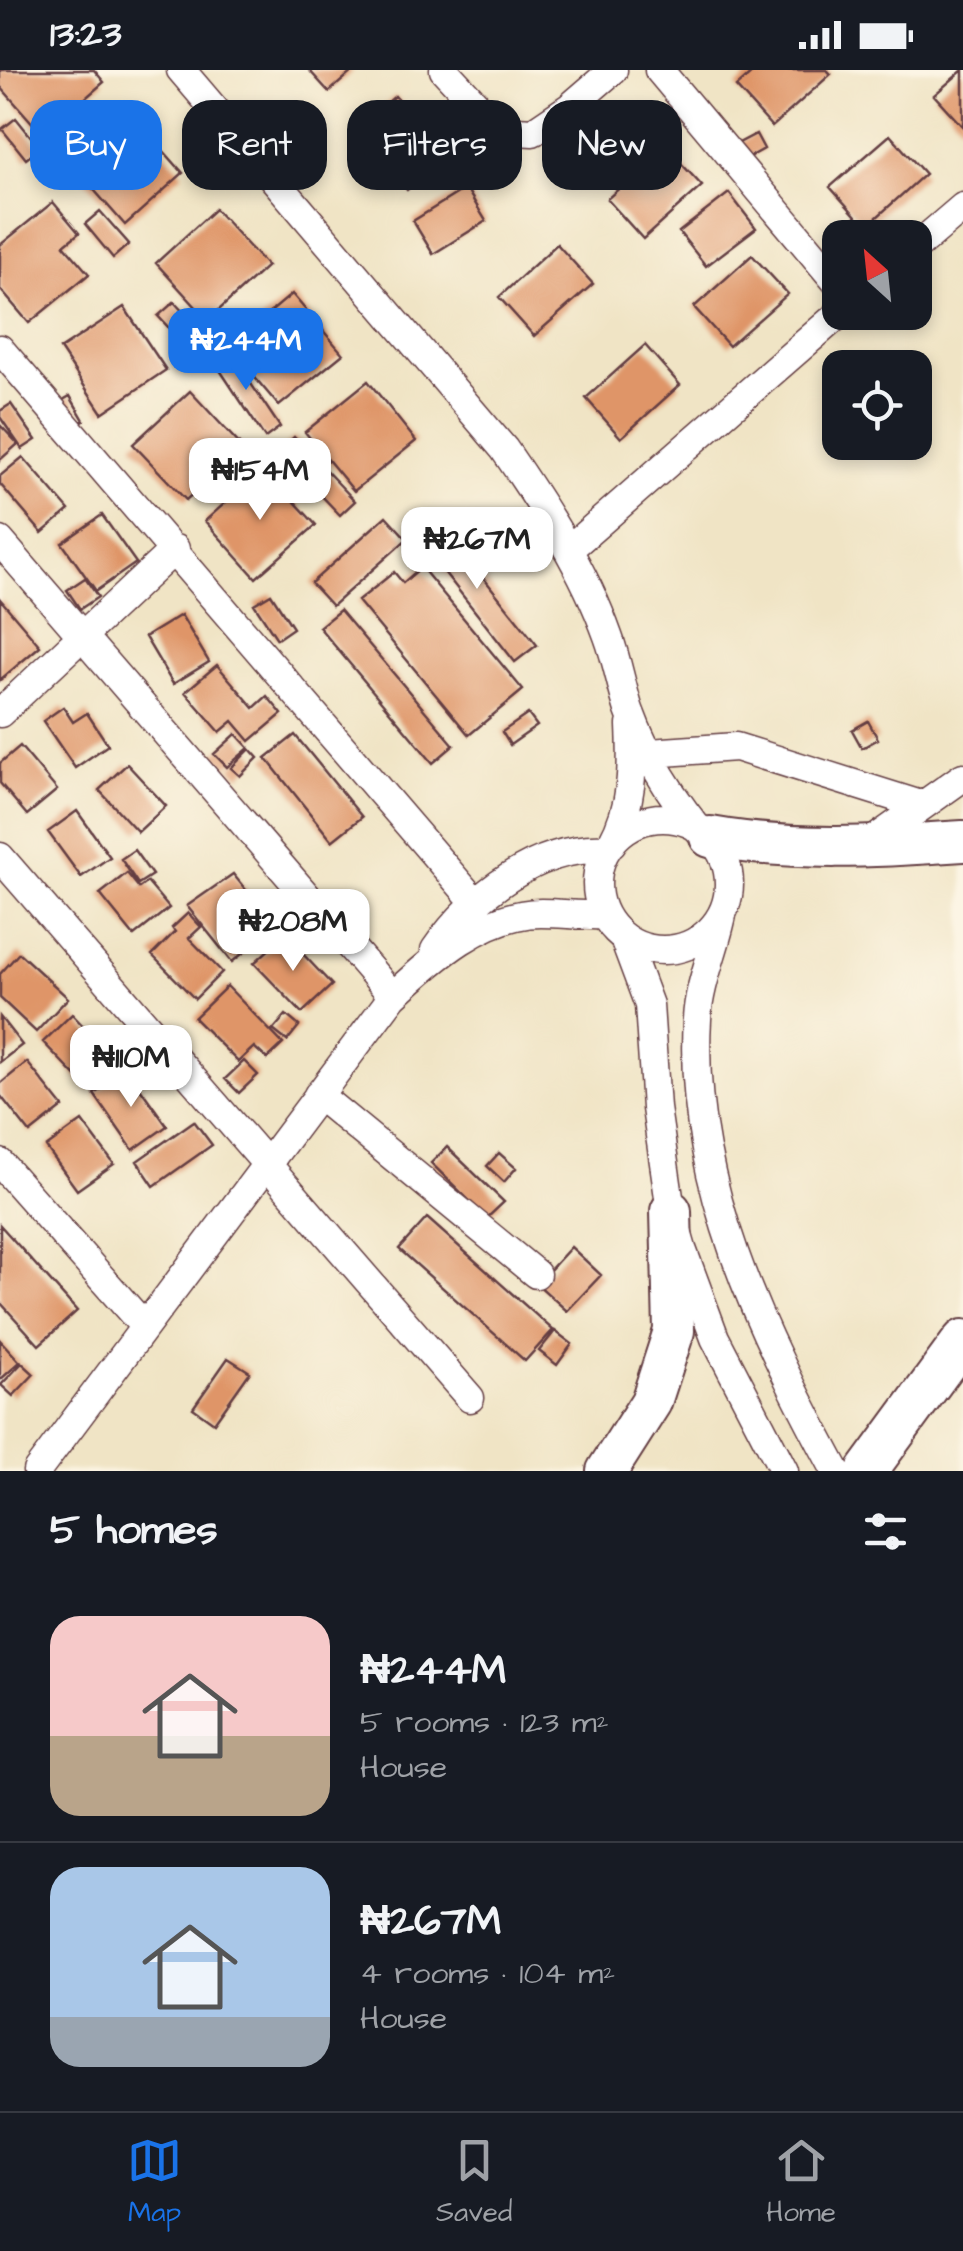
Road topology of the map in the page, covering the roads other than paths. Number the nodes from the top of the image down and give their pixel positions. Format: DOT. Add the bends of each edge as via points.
graph roads {
  1 [pos="181,70"];
  2 [pos="444,70"];
  3 [pos="613,70"];
  4 [pos="658,70"];
  5 [pos="963,206"];
  6 [pos="932,233"];
  7 [pos="822,265"];
  8 [pos="822,329"];
  9 [pos="0,349"];
  10 [pos="0,541"];
  11 [pos="175,549"];
  12 [pos="568,550"];
  13 [pos="84,636"];
  14 [pos="0,713"];
  15 [pos="630,713"];
  16 [pos="649,753"];
  17 [pos="963,777"];
  18 [pos="921,805"];
  19 [pos="704,833"];
  20 [pos="963,841"];
  21 [pos="609,846"];
  22 [pos="862,848"];
  23 [pos="0,857"];
  24 [pos="476,903"];
  25 [pos="604,915"];
  26 [pos="722,915"];
  27 [pos="624,938"];
  28 [pos="423,968"];
  29 [pos="394,996"];
  30 [pos="318,1095"];
  31 [pos="0,1163"];
  32 [pos="265,1165"];
  33 [pos="672,1211"];
  34 [pos="536,1274"];
  35 [pos="144,1326"];
  36 [pos="963,1340"];
  37 [pos="470,1398"];
  38 [pos="37,1471"];
  39 [pos="607,1471"];
  40 [pos="784,1471"];
  41 [pos="836,1471"];
  42 [pos="866,1471"];
  1 -- 12 [label="street" via="504,449"];
  2 -- 3 [label="street" via="500,130 533,132"];
  4 -- 7 [label="street"];
  5 -- 6 [label="street"];
  8 -- 12 [label="street"];
  9 -- 11 [label="street"];
  10 -- 13 [label="street"];
  11 -- 13 [label="street"];
  11 -- 24 [label="street"];
  12 -- 15 [label="street" via="608,634"];
  13 -- 14 [label="street"];
  13 -- 29 [label="street"];
  15 -- 16 [label="street"];
  15 -- 21 [label="street" via="631,791"];
  16 -- 18 [label="street" via="736,747"];
  16 -- 19 [label="street"];
  17 -- 18 [label="street"];
  18 -- 22 [label="street"];
  19 -- 21 [label="street" via="669,818 646,820"];
  19 -- 22 [label="highway" via="806,848"];
  19 -- 26 [label="street" via="728,870"];
  20 -- 22 [label="highway"];
  21 -- 24 [label="street" via="560,852"];
  21 -- 25 [label="street" via="598,870"];
  23 -- 32 [label="street"];
  24 -- 28 [label="street" via="452,924"];
  25 -- 27 [label="street"];
  25 -- 28 [label="street" via="511,916"];
  26 -- 27 [label="street" via="690,945 644,948"];
  26 -- 41 [label="street" via="697,1016 697,1072 716,1194 756,1315"];
  27 -- 33 [label="street" via="649,1006"];
  28 -- 29 [label="street"];
  29 -- 30 [label="street"];
  30 -- 32 [label="street"];
  30 -- 34 [label="street"];
  31 -- 35 [label="street"];
  32 -- 35 [label="street"];
  32 -- 37 [label="street"];
  33 -- 39 [label="highway" via="674,1331 651,1402"];
  33 -- 40 [label="street" via="715,1338"];
  35 -- 38 [label="street"];
  36 -- 42 [label="highway"];
}
